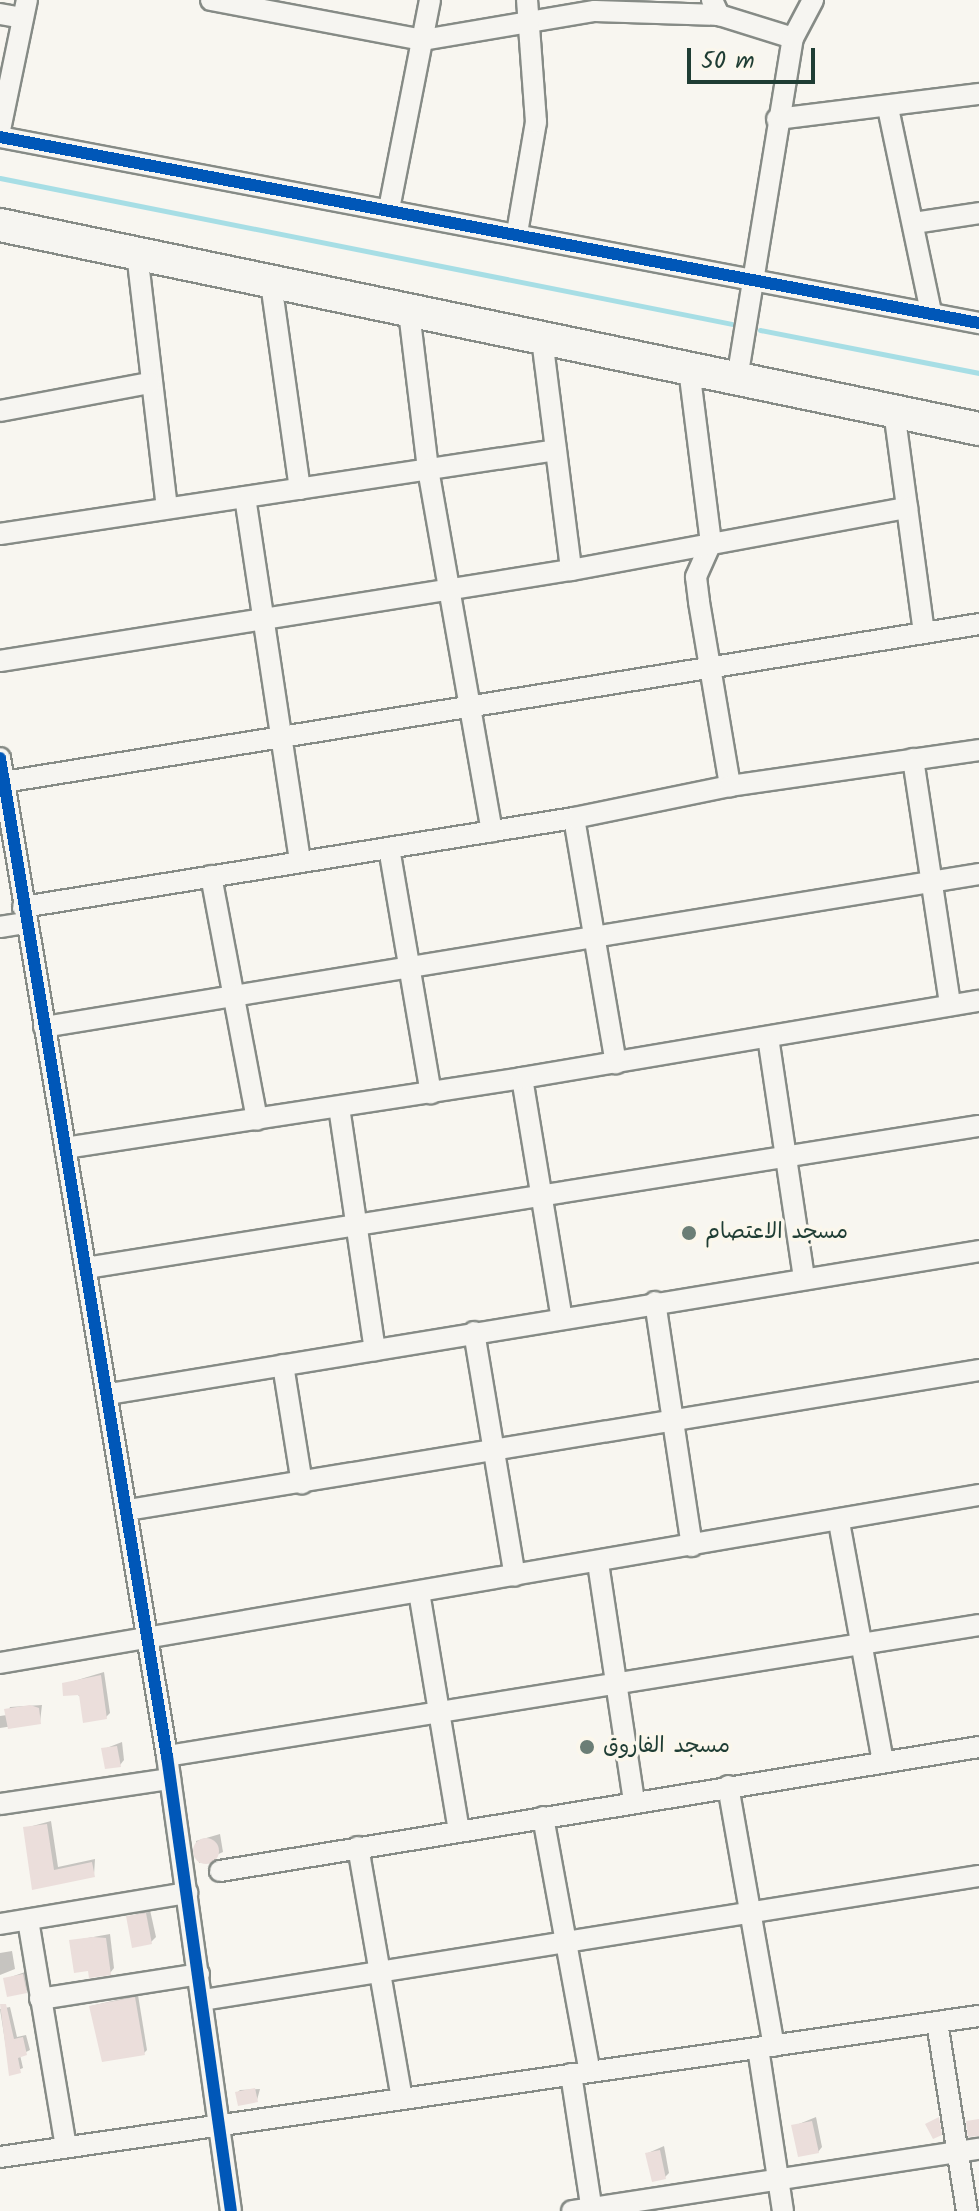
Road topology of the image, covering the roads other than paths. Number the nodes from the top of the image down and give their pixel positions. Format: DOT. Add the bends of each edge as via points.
graph roads {
  1 [pos="211,0"];
  2 [pos="430,0"];
  3 [pos="815,0"];
  4 [pos="716,7"];
  5 [pos="25,9"];
  6 [pos="528,10"];
  7 [pos="0,14"];
  8 [pos="793,38"];
  9 [pos="423,40"];
  10 [pos="979,94"];
  11 [pos="888,108"];
  12 [pos="777,119"];
  13 [pos="0,130"];
  14 [pos="0,137"];
  15 [pos="389,209"];
  16 [pos="979,213"];
  17 [pos="914,223"];
  18 [pos="0,225"];
  19 [pos="517,233"];
  20 [pos="137,253"];
  21 [pos="755,277"];
  22 [pos="271,283"];
  23 [pos="409,312"];
  24 [pos="931,312"];
  25 [pos="979,323"];
  26 [pos="542,339"];
  27 [pos="689,369"];
  28 [pos="737,379"];
  29 [pos="149,383"];
  30 [pos="0,411"];
  31 [pos="894,411"];
  32 [pos="979,429"];
  33 [pos="556,450"];
  34 [pos="428,469"];
  35 [pos="300,489"];
  36 [pos="245,497"];
  37 [pos="167,508"];
  38 [pos="907,508"];
  39 [pos="0,534"];
  40 [pos="711,543"];
  41 [pos="571,570"];
  42 [pos="449,590"];
  43 [pos="264,620"];
  44 [pos="979,624"];
  45 [pos="924,632"];
  46 [pos="0,661"];
  47 [pos="712,668"];
  48 [pos="468,705"];
  49 [pos="283,736"];
  50 [pos="979,750"];
  51 [pos="0,758"];
  52 [pos="913,759"];
  53 [pos="730,786"];
  54 [pos="4,796"];
  55 [pos="574,818"];
  56 [pos="492,831"];
  57 [pos="389,848"];
  58 [pos="300,862"];
  59 [pos="979,874"];
  60 [pos="211,876"];
  61 [pos="930,881"];
  62 [pos="24,915"];
  63 [pos="0,927"];
  64 [pos="594,934"];
  65 [pos="410,965"];
  66 [pos="232,996"];
  67 [pos="979,1001"];
  68 [pos="950,1005"];
  69 [pos="44,1027"];
  70 [pos="768,1037"];
  71 [pos="616,1063"];
  72 [pos="522,1078"];
  73 [pos="431,1093"];
  74 [pos="339,1107"];
  75 [pos="257,1120"];
  76 [pos="979,1126"];
  77 [pos="65,1148"];
  78 [pos="786,1157"];
  79 [pos="542,1199"];
  80 [pos="356,1227"];
  81 [pos="979,1251"];
  82 [pos="86,1268"];
  83 [pos="804,1278"];
  84 [pos="655,1302"];
  85 [pos="562,1319"];
  86 [pos="474,1332"];
  87 [pos="375,1350"];
  88 [pos="283,1365"];
  89 [pos="979,1370"];
  90 [pos="109,1394"];
  91 [pos="673,1420"];
  92 [pos="494,1451"];
  93 [pos="302,1483"];
  94 [pos="979,1495"];
  95 [pos="128,1510"];
  96 [pos="839,1522"];
  97 [pos="692,1546"];
  98 [pos="598,1563"];
  99 [pos="515,1576"];
  100 [pos="419,1592"];
  101 [pos="979,1625"];
  102 [pos="147,1638"];
  103 [pos="860,1644"];
  104 [pos="0,1663"];
  105 [pos="617,1683"];
  106 [pos="439,1711"];
  107 [pos="979,1747"];
  108 [pos="167,1756"];
  109 [pos="883,1761"];
  110 [pos="170,1779"];
  111 [pos="728,1786"];
  112 [pos="634,1802"];
  113 [pos="0,1804"];
  114 [pos="543,1817"];
  115 [pos="459,1830"];
  116 [pos="358,1847"];
  117 [pos="220,1871"];
  118 [pos="979,1876"];
  119 [pos="187,1893"];
  120 [pos="753,1912"];
  121 [pos="28,1920"];
  122 [pos="0,1924"];
  123 [pos="567,1942"];
  124 [pos="380,1969"];
  125 [pos="199,1974"];
  126 [pos="40,1999"];
  127 [pos="203,2000"];
  128 [pos="979,2016"];
  129 [pos="937,2022"];
  130 [pos="766,2047"];
  131 [pos="580,2073"];
  132 [pos="402,2098"];
  133 [pos="218,2124"];
  134 [pos="66,2147"];
  135 [pos="979,2149"];
  136 [pos="958,2153"];
  137 [pos="0,2157"];
  138 [pos="779,2180"];
  139 [pos="585,2210"];
  140 [pos="231,2211"];
  141 [pos="783,2211"];
  142 [pos="967,2211"];
  1 -- 9 [label="street"];
  2 -- 9 [label="street"];
  3 -- 8 [label="street"];
  4 -- 6 [label="street"];
  4 -- 8 [label="street"];
  5 -- 7 [label="street"];
  5 -- 13 [label="street"];
  6 -- 9 [label="street"];
  6 -- 19 [label="street" via="536,122"];
  8 -- 12 [label="street"];
  9 -- 15 [label="street"];
  10 -- 11 [label="street"];
  11 -- 12 [label="street"];
  11 -- 17 [label="street"];
  12 -- 21 [label="street"];
  14 -- 15 [label="street"];
  15 -- 19 [label="street"];
  16 -- 17 [label="street"];
  17 -- 24 [label="street"];
  18 -- 20 [label="main road"];
  19 -- 21 [label="street"];
  20 -- 22 [label="main road"];
  20 -- 29 [label="street"];
  21 -- 24 [label="street"];
  21 -- 28 [label="street"];
  22 -- 23 [label="main road"];
  22 -- 35 [label="street"];
  23 -- 26 [label="main road"];
  23 -- 34 [label="street"];
  24 -- 25 [label="street"];
  26 -- 27 [label="main road"];
  26 -- 33 [label="street"];
  27 -- 28 [label="main road"];
  27 -- 40 [label="street"];
  28 -- 31 [label="main road"];
  29 -- 30 [label="street"];
  29 -- 37 [label="street"];
  31 -- 32 [label="main road"];
  31 -- 38 [label="street"];
  33 -- 34 [label="street"];
  33 -- 41 [label="street"];
  34 -- 35 [label="street"];
  34 -- 42 [label="street"];
  35 -- 36 [label="street"];
  36 -- 37 [label="street"];
  36 -- 43 [label="street"];
  37 -- 39 [label="street"];
  38 -- 40 [label="street"];
  38 -- 45 [label="street"];
  40 -- 41 [label="street"];
  40 -- 47 [label="street" via="696,577"];
  41 -- 42 [label="street"];
  42 -- 43 [label="street"];
  42 -- 48 [label="street"];
  43 -- 46 [label="street"];
  43 -- 49 [label="street"];
  44 -- 45 [label="street"];
  45 -- 47 [label="street"];
  47 -- 48 [label="street"];
  47 -- 53 [label="street"];
  48 -- 49 [label="street"];
  48 -- 56 [label="street"];
  49 -- 54 [label="street"];
  49 -- 58 [label="street"];
  50 -- 52 [label="street"];
  51 -- 54 [label="street"];
  52 -- 53 [label="street"];
  52 -- 61 [label="street"];
  53 -- 55 [label="street"];
  54 -- 62 [label="street"];
  55 -- 56 [label="street"];
  55 -- 64 [label="street"];
  56 -- 57 [label="street"];
  57 -- 58 [label="street"];
  57 -- 65 [label="street"];
  58 -- 60 [label="street"];
  59 -- 61 [label="street"];
  60 -- 62 [label="street"];
  60 -- 66 [label="street"];
  61 -- 64 [label="street"];
  61 -- 68 [label="street"];
  62 -- 63 [label="street"];
  62 -- 69 [label="street"];
  64 -- 65 [label="street"];
  64 -- 71 [label="street"];
  65 -- 66 [label="street"];
  65 -- 73 [label="street"];
  66 -- 69 [label="street"];
  66 -- 75 [label="street"];
  67 -- 68 [label="street"];
  68 -- 70 [label="street"];
  69 -- 77 [label="street"];
  70 -- 71 [label="street"];
  70 -- 78 [label="street"];
  71 -- 72 [label="street"];
  72 -- 73 [label="street"];
  72 -- 79 [label="street"];
  73 -- 74 [label="street"];
  74 -- 75 [label="street"];
  74 -- 80 [label="street"];
  75 -- 77 [label="street"];
  76 -- 78 [label="street"];
  77 -- 82 [label="street"];
  78 -- 79 [label="street"];
  78 -- 83 [label="street"];
  79 -- 80 [label="street"];
  79 -- 85 [label="street"];
  80 -- 82 [label="street"];
  80 -- 87 [label="street"];
  81 -- 83 [label="street"];
  82 -- 90 [label="street"];
  83 -- 84 [label="street"];
  84 -- 85 [label="street"];
  84 -- 91 [label="street"];
  85 -- 86 [label="street"];
  86 -- 87 [label="street"];
  86 -- 92 [label="street"];
  87 -- 88 [label="street"];
  88 -- 90 [label="street"];
  88 -- 93 [label="street"];
  89 -- 91 [label="street"];
  90 -- 95 [label="street"];
  91 -- 92 [label="street"];
  91 -- 97 [label="street"];
  92 -- 93 [label="street"];
  92 -- 99 [label="street"];
  93 -- 95 [label="street"];
  94 -- 96 [label="street"];
  95 -- 102 [label="street"];
  96 -- 97 [label="street"];
  96 -- 103 [label="street"];
  97 -- 98 [label="street"];
  98 -- 99 [label="street"];
  98 -- 105 [label="street"];
  99 -- 100 [label="street"];
  100 -- 102 [label="street"];
  100 -- 106 [label="street"];
  101 -- 103 [label="street"];
  102 -- 104 [label="street"];
  102 -- 108 [label="street"];
  103 -- 105 [label="street"];
  103 -- 109 [label="street"];
  105 -- 106 [label="street"];
  105 -- 112 [label="street"];
  106 -- 108 [label="street"];
  106 -- 115 [label="street"];
  107 -- 109 [label="street"];
  108 -- 110 [label="street"];
  109 -- 111 [label="street"];
  110 -- 113 [label="street"];
  110 -- 119 [label="street"];
  111 -- 112 [label="street"];
  111 -- 120 [label="street"];
  112 -- 114 [label="street"];
  114 -- 115 [label="street"];
  114 -- 123 [label="street"];
  115 -- 116 [label="street"];
  116 -- 117 [label="street"];
  116 -- 124 [label="street"];
  118 -- 120 [label="street"];
  119 -- 121 [label="street"];
  119 -- 125 [label="street"];
  120 -- 123 [label="street"];
  120 -- 130 [label="street"];
  121 -- 122 [label="street"];
  121 -- 126 [label="street"];
  123 -- 124 [label="street"];
  123 -- 131 [label="street"];
  124 -- 127 [label="street"];
  124 -- 132 [label="street"];
  125 -- 126 [label="street"];
  125 -- 127 [label="street"];
  126 -- 134 [label="street"];
  127 -- 133 [label="street"];
  128 -- 129 [label="street"];
  129 -- 130 [label="street"];
  129 -- 136 [label="street"];
  130 -- 131 [label="street"];
  130 -- 138 [label="street"];
  131 -- 132 [label="street"];
  131 -- 139 [label="street"];
  132 -- 133 [label="street"];
  133 -- 134 [label="street"];
  133 -- 140 [label="street"];
  134 -- 137 [label="street"];
  135 -- 136 [label="street"];
  136 -- 138 [label="street"];
  136 -- 142 [label="street"];
  138 -- 139 [label="street"];
  138 -- 141 [label="street"];
}
